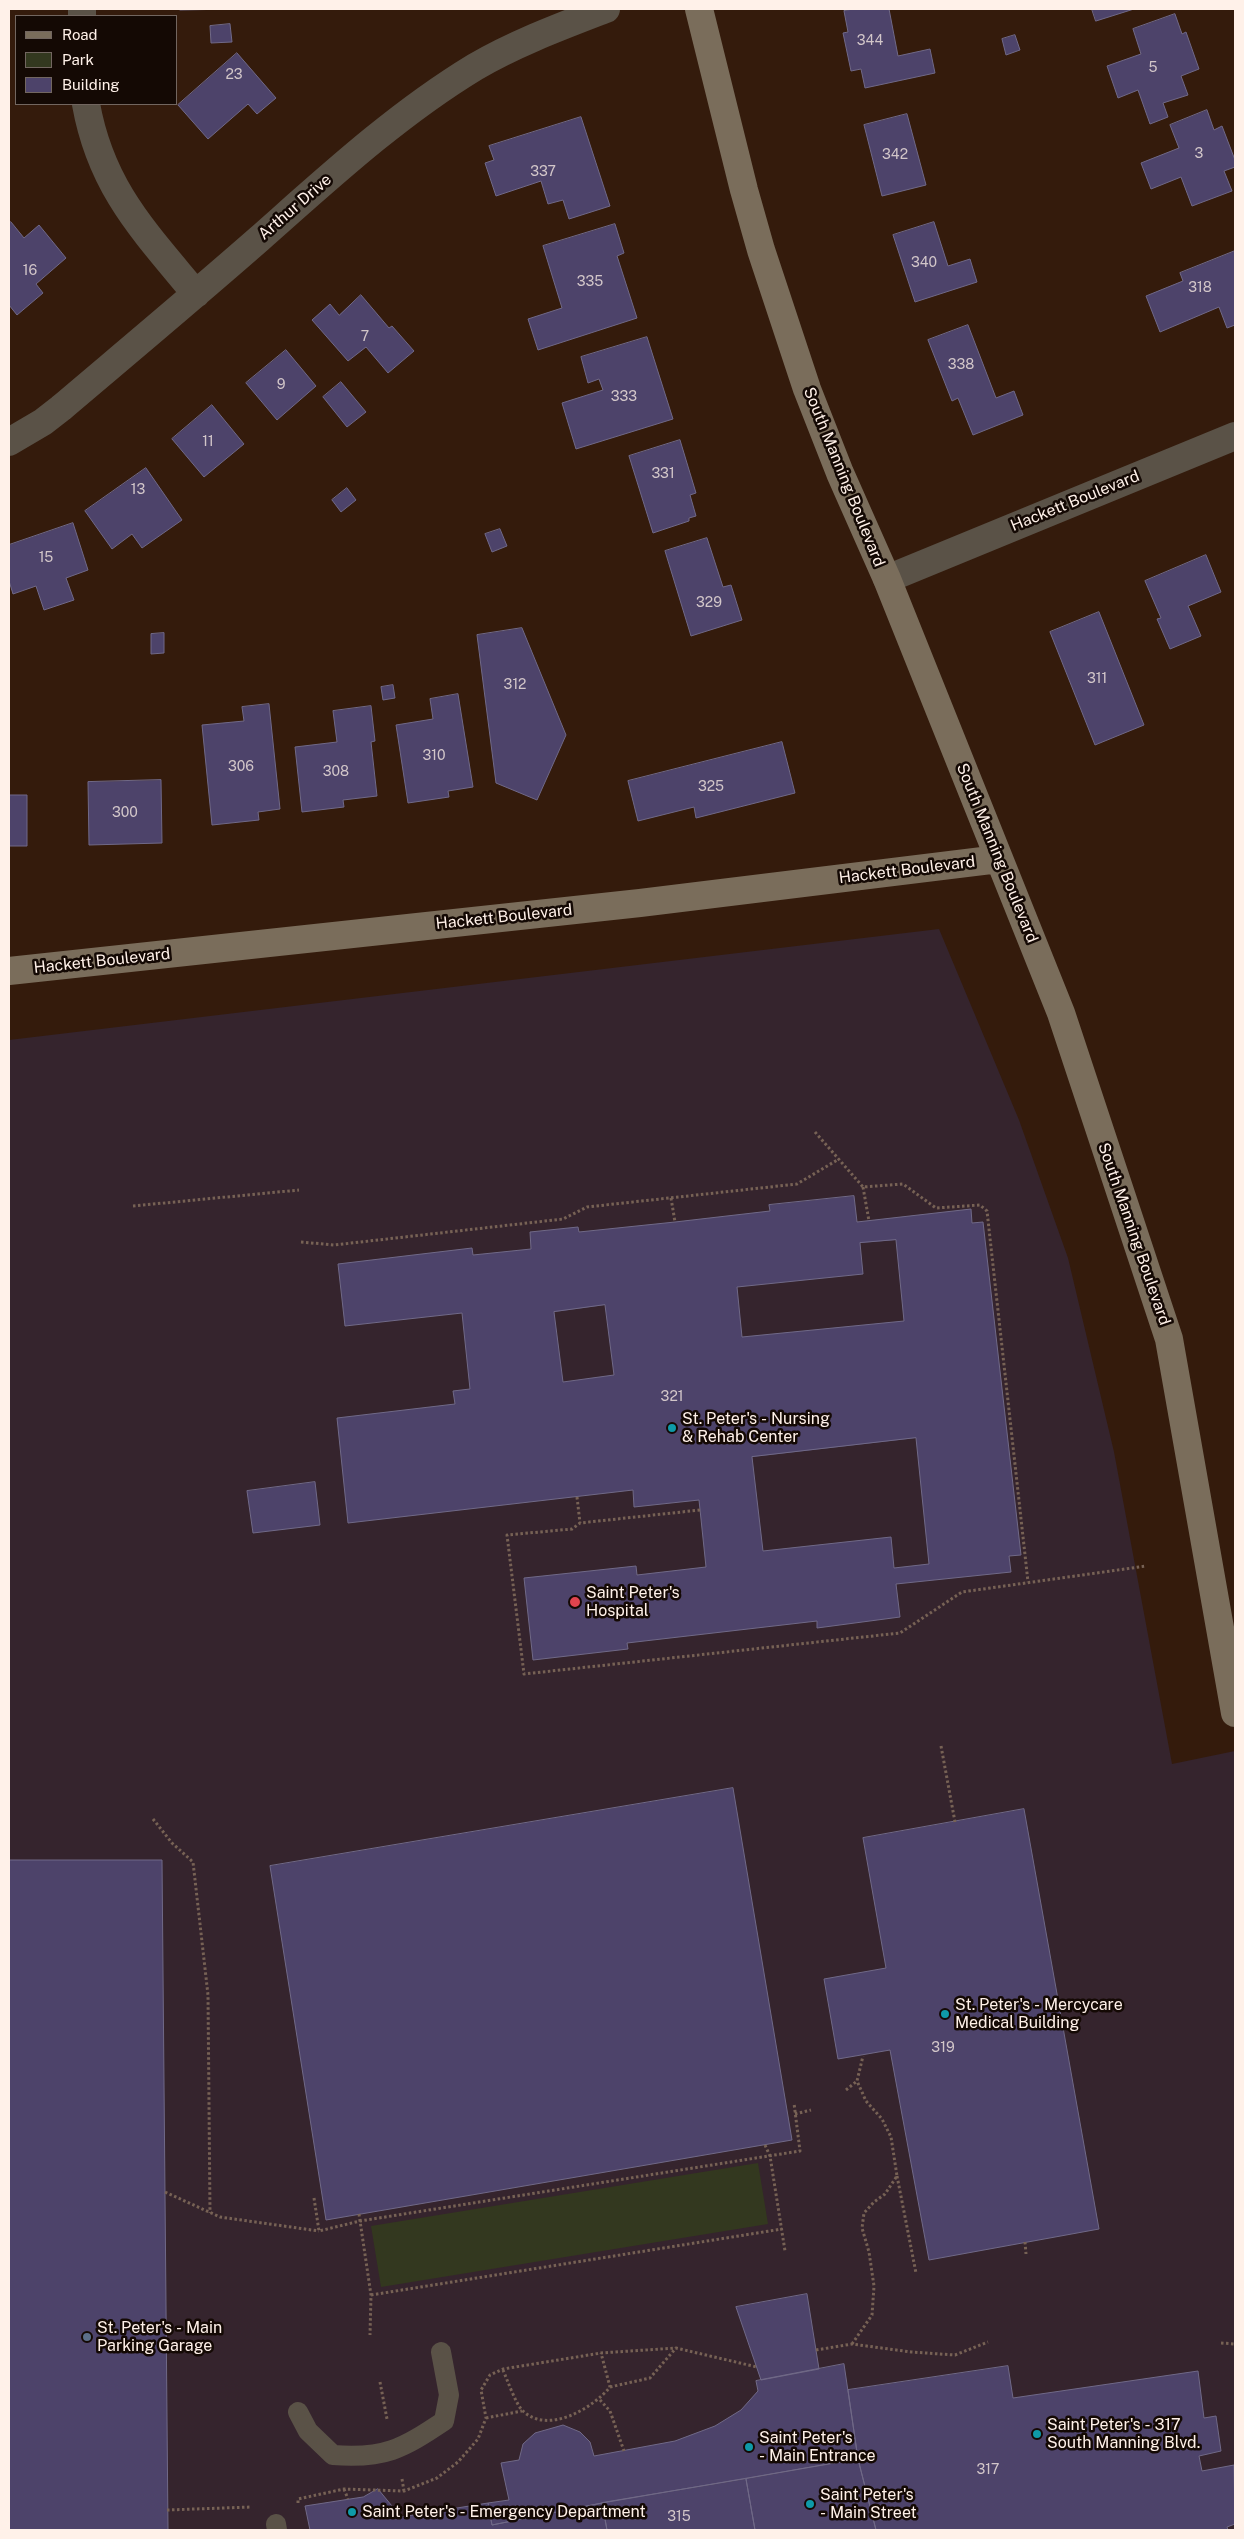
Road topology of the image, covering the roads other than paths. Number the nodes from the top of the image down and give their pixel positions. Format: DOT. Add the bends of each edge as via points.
graph roads {
  1 [pos="606,9"];
  2 [pos="700,9"];
  3 [pos="86,105"];
  4 [pos="196,294"];
  5 [pos="1235,436"];
  6 [pos="9,442"];
  7 [pos="887,579"];
  8 [pos="1000,859"];
  9 [pos="9,971"];
  10 [pos="1235,1713"];
  11 [pos="440,2352"];
  12 [pos="298,2412"];
  1 -- 4 [label="street, Arthur Drive" via="477,66 406,113"];
  2 -- 7 [label="street, South Manning Boulevard" via="744,190 783,316 840,473"];
  3 -- 4 [label="street" via="95,145 115,190 128,212"];
  4 -- 6 [label="street, Arthur Drive" via="61,408"];
  5 -- 7 [label="street, Hackett Boulevard"];
  7 -- 8 [label="street, South Manning Boulevard"];
  8 -- 9 [label="street, Hackett Boulevard" via="640,903"];
  8 -- 10 [label="street, South Manning Boulevard" via="1061,1013 1169,1339"];
  11 -- 12 [label="lane" via="449,2395 444,2421 394,2451 363,2457 333,2455 308,2430"];
}
